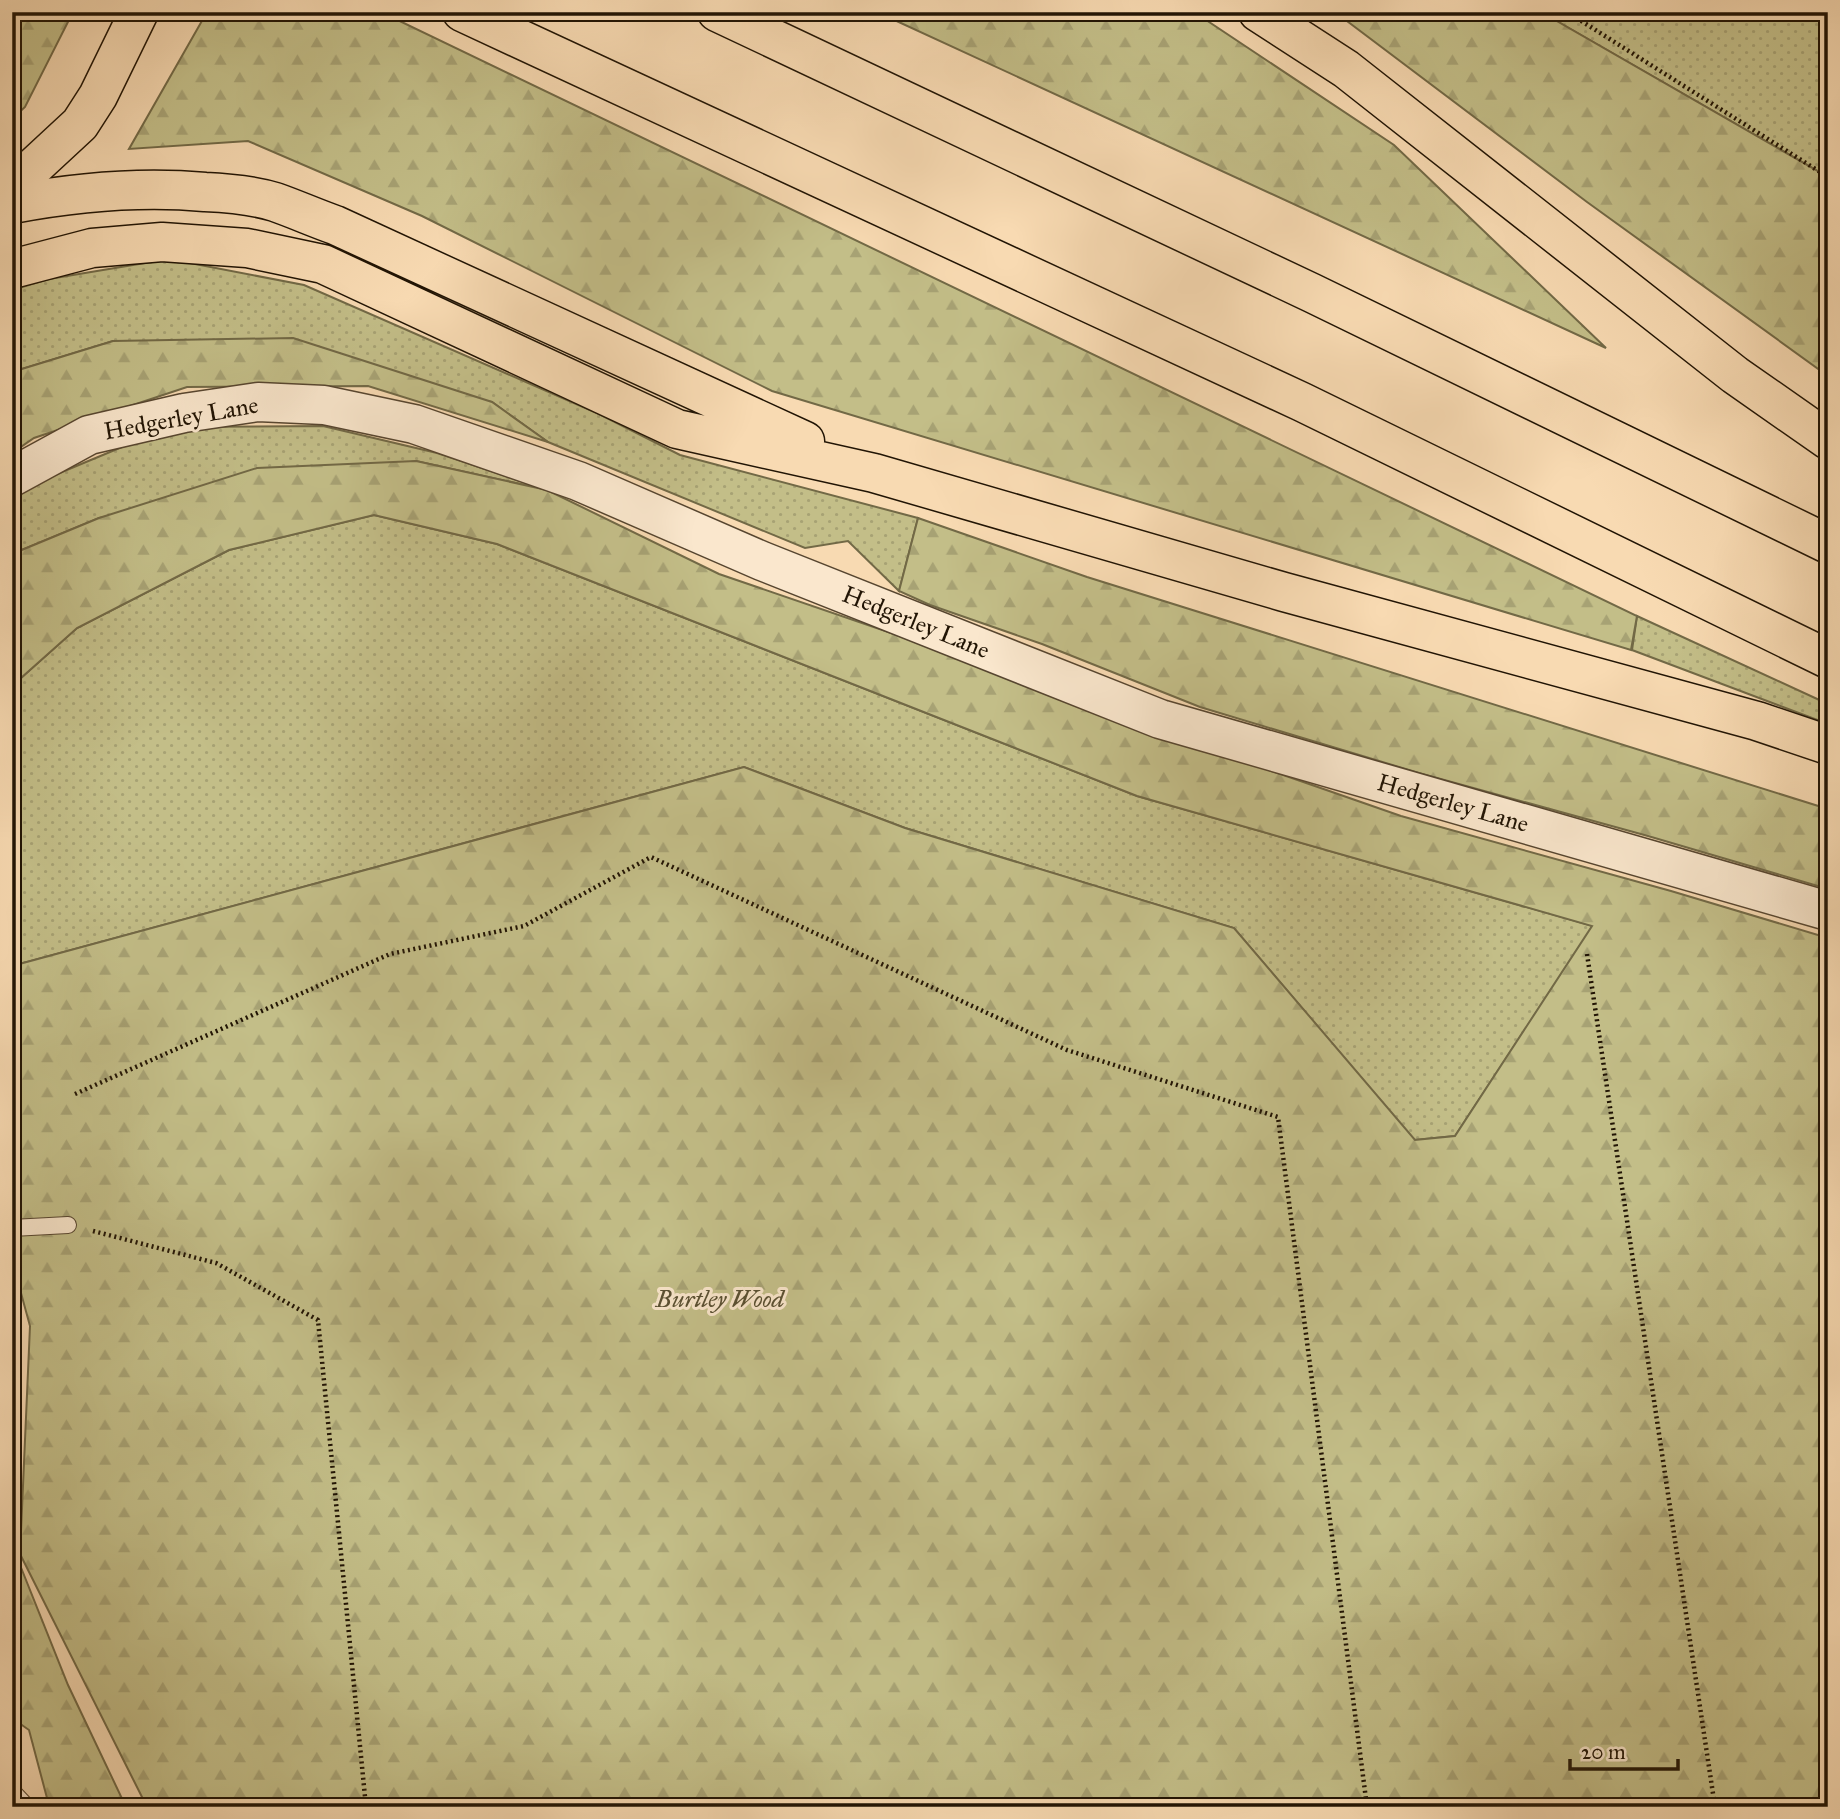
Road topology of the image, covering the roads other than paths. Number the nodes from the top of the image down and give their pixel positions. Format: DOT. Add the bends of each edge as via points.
graph roads {
  1 [pos="139,12"];
  2 [pos="462,12"];
  3 [pos="718,12"];
  4 [pos="1258,12"];
  5 [pos="12,187"];
  6 [pos="12,204"];
  7 [pos="12,269"];
  8 [pos="1828,439"];
  9 [pos="874,473"];
  10 [pos="12,477"];
  11 [pos="1828,544"];
  12 [pos="1828,659"];
  13 [pos="1828,745"];
  14 [pos="1828,911"];
  15 [pos="68,1225"];
  16 [pos="12,1228"];
  17 [pos="12,1791"];
  18 [pos="27,1807"];
  1 -- 5 [label="highway" via="80,124"];
  2 -- 12 [label="highway" via="1302,402"];
  3 -- 11 [label="highway"];
  4 -- 8 [label="highway" via="1346,69 1735,375"];
  6 -- 9 [label="highway" via="102,191 174,189 274,202 335,225"];
  7 -- 9 [label="highway" via="92,248 162,242 247,248 323,264 677,429"];
  9 -- 13 [label="highway" via="1284,592 1757,720"];
  10 -- 14 [label="street, Hedgerley Lane" via="89,435 258,402 324,405 414,424 579,481 762,561 1160,719"];
  15 -- 16 [label="lane"];
  17 -- 18 [label="lane"];
}
